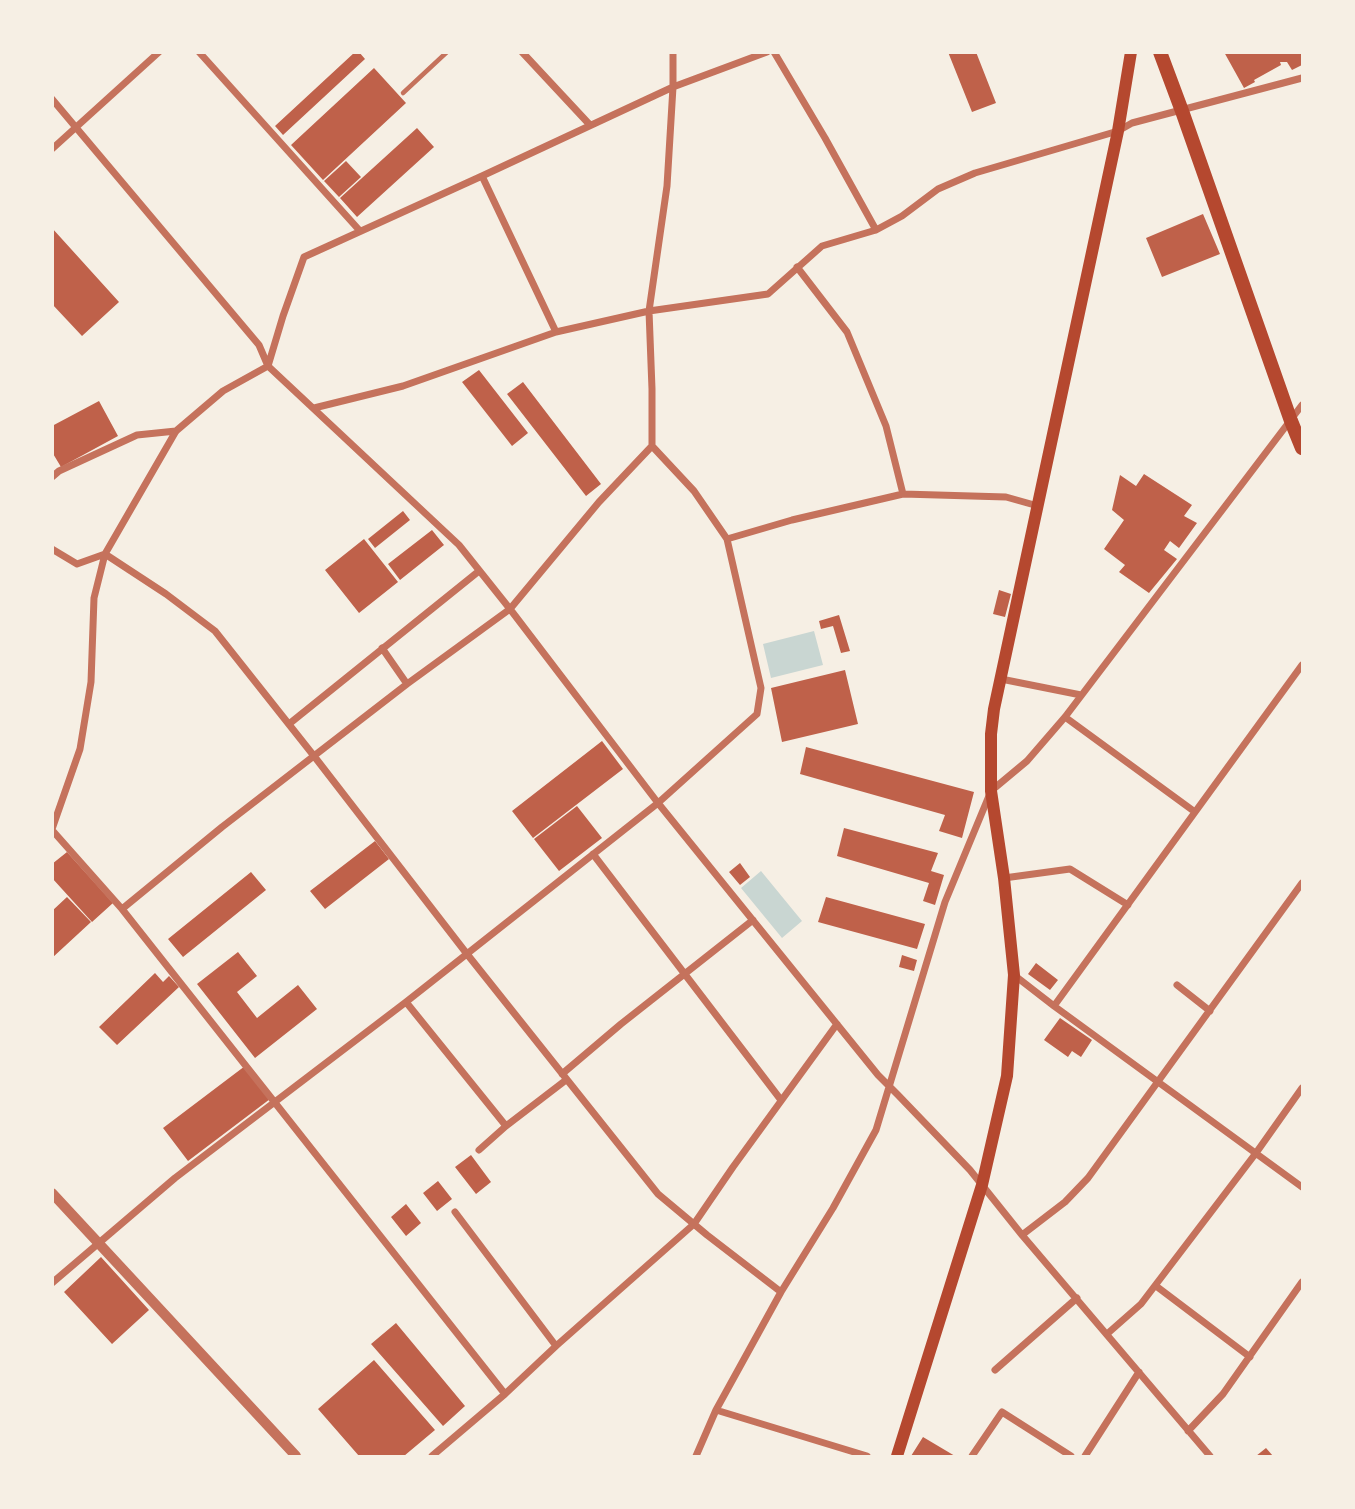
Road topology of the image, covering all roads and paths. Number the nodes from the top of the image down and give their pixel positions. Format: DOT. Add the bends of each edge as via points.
graph roads {
  1 [pos="159,52"];
  2 [pos="199,52"];
  3 [pos="447,52"];
  4 [pos="522,52"];
  5 [pos="673,52"];
  6 [pos="766,52"];
  7 [pos="774,52"];
  8 [pos="1131,52"];
  9 [pos="1160,52"];
  10 [pos="1303,78"];
  11 [pos="673,87"];
  12 [pos="403,93"];
  13 [pos="52,99"];
  14 [pos="1182,111"];
  15 [pos="590,125"];
  16 [pos="76,128"];
  17 [pos="1118,131"];
  18 [pos="52,149"];
  19 [pos="482,176"];
  20 [pos="876,230"];
  21 [pos="360,231"];
  22 [pos="797,267"];
  23 [pos="649,312"];
  24 [pos="556,332"];
  25 [pos="268,366"];
  26 [pos="1303,405"];
  27 [pos="314,408"];
  28 [pos="1291,421"];
  29 [pos="176,431"];
  30 [pos="652,446"];
  31 [pos="1303,448"];
  32 [pos="52,463"];
  33 [pos="59,471"];
  34 [pos="52,477"];
  35 [pos="903,494"];
  36 [pos="1038,506"];
  37 [pos="727,539"];
  38 [pos="52,550"];
  39 [pos="105,554"];
  40 [pos="479,570"];
  41 [pos="510,609"];
  42 [pos="383,648"];
  43 [pos="1303,664"];
  44 [pos="1001,679"];
  45 [pos="407,684"];
  46 [pos="1081,695"];
  47 [pos="1065,717"];
  48 [pos="289,724"];
  49 [pos="314,756"];
  50 [pos="991,791"];
  51 [pos="658,803"];
  52 [pos="1195,813"];
  53 [pos="52,830"];
  54 [pos="593,854"];
  55 [pos="1004,878"];
  56 [pos="1303,883"];
  57 [pos="1128,905"];
  58 [pos="122,909"];
  59 [pos="753,920"];
  60 [pos="467,954"];
  61 [pos="684,974"];
  62 [pos="1014,975"];
  63 [pos="1177,985"];
  64 [pos="406,1002"];
  65 [pos="1054,1006"];
  66 [pos="1210,1011"];
  67 [pos="837,1024"];
  68 [pos="564,1077"];
  69 [pos="1159,1081"];
  70 [pos="890,1087"];
  71 [pos="1303,1088"];
  72 [pos="781,1100"];
  73 [pos="275,1103"];
  74 [pos="506,1126"];
  75 [pos="479,1150"];
  76 [pos="1256,1153"];
  77 [pos="982,1185"];
  78 [pos="1303,1187"];
  79 [pos="52,1193"];
  80 [pos="455,1212"];
  81 [pos="694,1224"];
  82 [pos="1022,1235"];
  83 [pos="98,1242"];
  84 [pos="1303,1282"];
  85 [pos="52,1283"];
  86 [pos="1156,1286"];
  87 [pos="780,1292"];
  88 [pos="1077,1298"];
  89 [pos="1107,1334"];
  90 [pos="556,1346"];
  91 [pos="1250,1357"];
  92 [pos="995,1370"];
  93 [pos="1139,1372"];
  94 [pos="505,1394"];
  95 [pos="716,1410"];
  96 [pos="1188,1431"];
  97 [pos="296,1457"];
  98 [pos="432,1457"];
  99 [pos="696,1457"];
  100 [pos="867,1457"];
  101 [pos="897,1457"];
  102 [pos="972,1457"];
  103 [pos="1071,1457"];
  104 [pos="1084,1457"];
  105 [pos="1210,1457"];
  1 -- 16 [label="street"];
  2 -- 21 [label="street"];
  3 -- 12 [label="lane"];
  4 -- 15 [label="street"];
  5 -- 11 [label="street"];
  6 -- 11 [label="street"];
  7 -- 20 [label="street"];
  8 -- 17 [label="main road"];
  9 -- 14 [label="main road"];
  10 -- 14 [label="street"];
  11 -- 15 [label="street"];
  11 -- 23 [label="street" via="667,186"];
  13 -- 16 [label="street"];
  14 -- 17 [label="street"];
  14 -- 28 [label="main road"];
  15 -- 19 [label="street"];
  16 -- 18 [label="street"];
  16 -- 25 [label="street" via="260,345"];
  17 -- 20 [label="street" via="975,173 938,189"];
  17 -- 36 [label="main road"];
  19 -- 21 [label="street"];
  19 -- 24 [label="street"];
  20 -- 22 [label="street" via="822,246"];
  21 -- 25 [label="street" via="304,257"];
  22 -- 23 [label="street" via="768,294"];
  22 -- 35 [label="street" via="847,332 886,426"];
  23 -- 24 [label="street"];
  23 -- 30 [label="street"];
  24 -- 27 [label="street" via="403,386"];
  25 -- 27 [label="street"];
  25 -- 29 [label="street" via="223,391"];
  26 -- 28 [label="street"];
  27 -- 40 [label="street" via="459,545"];
  28 -- 31 [label="main road"];
  28 -- 46 [label="street"];
  29 -- 33 [label="street" via="137,435"];
  29 -- 39 [label="street"];
  30 -- 37 [label="street" via="694,491"];
  30 -- 41 [label="street"];
  32 -- 33 [label="street"];
  33 -- 34 [label="street"];
  35 -- 36 [label="street" via="1006,497"];
  35 -- 37 [label="street"];
  36 -- 44 [label="main road"];
  37 -- 51 [label="street" via="761,688 757,713"];
  38 -- 39 [label="street" via="77,564"];
  39 -- 48 [label="street" via="215,631"];
  39 -- 53 [label="street" via="94,598 91,682 80,749"];
  40 -- 41 [label="street"];
  40 -- 42 [label="street"];
  41 -- 45 [label="street"];
  41 -- 51 [label="street"];
  42 -- 45 [label="street"];
  42 -- 48 [label="street"];
  43 -- 52 [label="street"];
  44 -- 46 [label="street"];
  44 -- 50 [label="main road" via="991,734"];
  45 -- 49 [label="street"];
  46 -- 47 [label="street"];
  47 -- 50 [label="street" via="1027,761"];
  47 -- 52 [label="street"];
  48 -- 49 [label="street"];
  49 -- 58 [label="street"];
  49 -- 60 [label="street"];
  50 -- 55 [label="main road"];
  50 -- 70 [label="street" via="945,901"];
  51 -- 54 [label="street"];
  51 -- 59 [label="street"];
  52 -- 57 [label="street"];
  53 -- 58 [label="street"];
  54 -- 60 [label="street"];
  54 -- 61 [label="street"];
  55 -- 57 [label="street" via="1070,869"];
  55 -- 62 [label="main road"];
  56 -- 66 [label="street"];
  57 -- 65 [label="street"];
  58 -- 73 [label="street"];
  59 -- 61 [label="street"];
  59 -- 67 [label="street"];
  60 -- 64 [label="street"];
  60 -- 68 [label="street"];
  61 -- 68 [label="street"];
  61 -- 72 [label="street"];
  62 -- 65 [label="street"];
  62 -- 77 [label="main road" via="1007,1076"];
  63 -- 66 [label="street"];
  64 -- 73 [label="street"];
  64 -- 74 [label="street"];
  65 -- 69 [label="street"];
  66 -- 69 [label="street"];
  67 -- 70 [label="street"];
  67 -- 72 [label="street"];
  68 -- 74 [label="street"];
  68 -- 81 [label="street" via="658,1194"];
  69 -- 76 [label="street"];
  69 -- 82 [label="street" via="1088,1178"];
  70 -- 77 [label="street"];
  70 -- 87 [label="street" via="876,1130"];
  71 -- 76 [label="street"];
  72 -- 81 [label="street"];
  73 -- 83 [label="street"];
  73 -- 94 [label="street"];
  74 -- 75 [label="street"];
  76 -- 78 [label="street"];
  76 -- 86 [label="street"];
  77 -- 82 [label="street"];
  77 -- 101 [label="main road"];
  79 -- 83 [label="street"];
  80 -- 90 [label="street"];
  81 -- 87 [label="street"];
  81 -- 90 [label="street"];
  82 -- 88 [label="street"];
  83 -- 85 [label="street"];
  83 -- 97 [label="street"];
  84 -- 91 [label="street"];
  86 -- 89 [label="street"];
  86 -- 91 [label="street"];
  87 -- 95 [label="street"];
  88 -- 89 [label="street"];
  88 -- 92 [label="street"];
  89 -- 93 [label="street"];
  90 -- 94 [label="street"];
  91 -- 96 [label="street"];
  93 -- 96 [label="street"];
  93 -- 104 [label="street"];
  94 -- 98 [label="street"];
  95 -- 99 [label="street"];
  95 -- 100 [label="street"];
  96 -- 105 [label="street"];
  102 -- 103 [label="street" via="1002,1412"];
}
